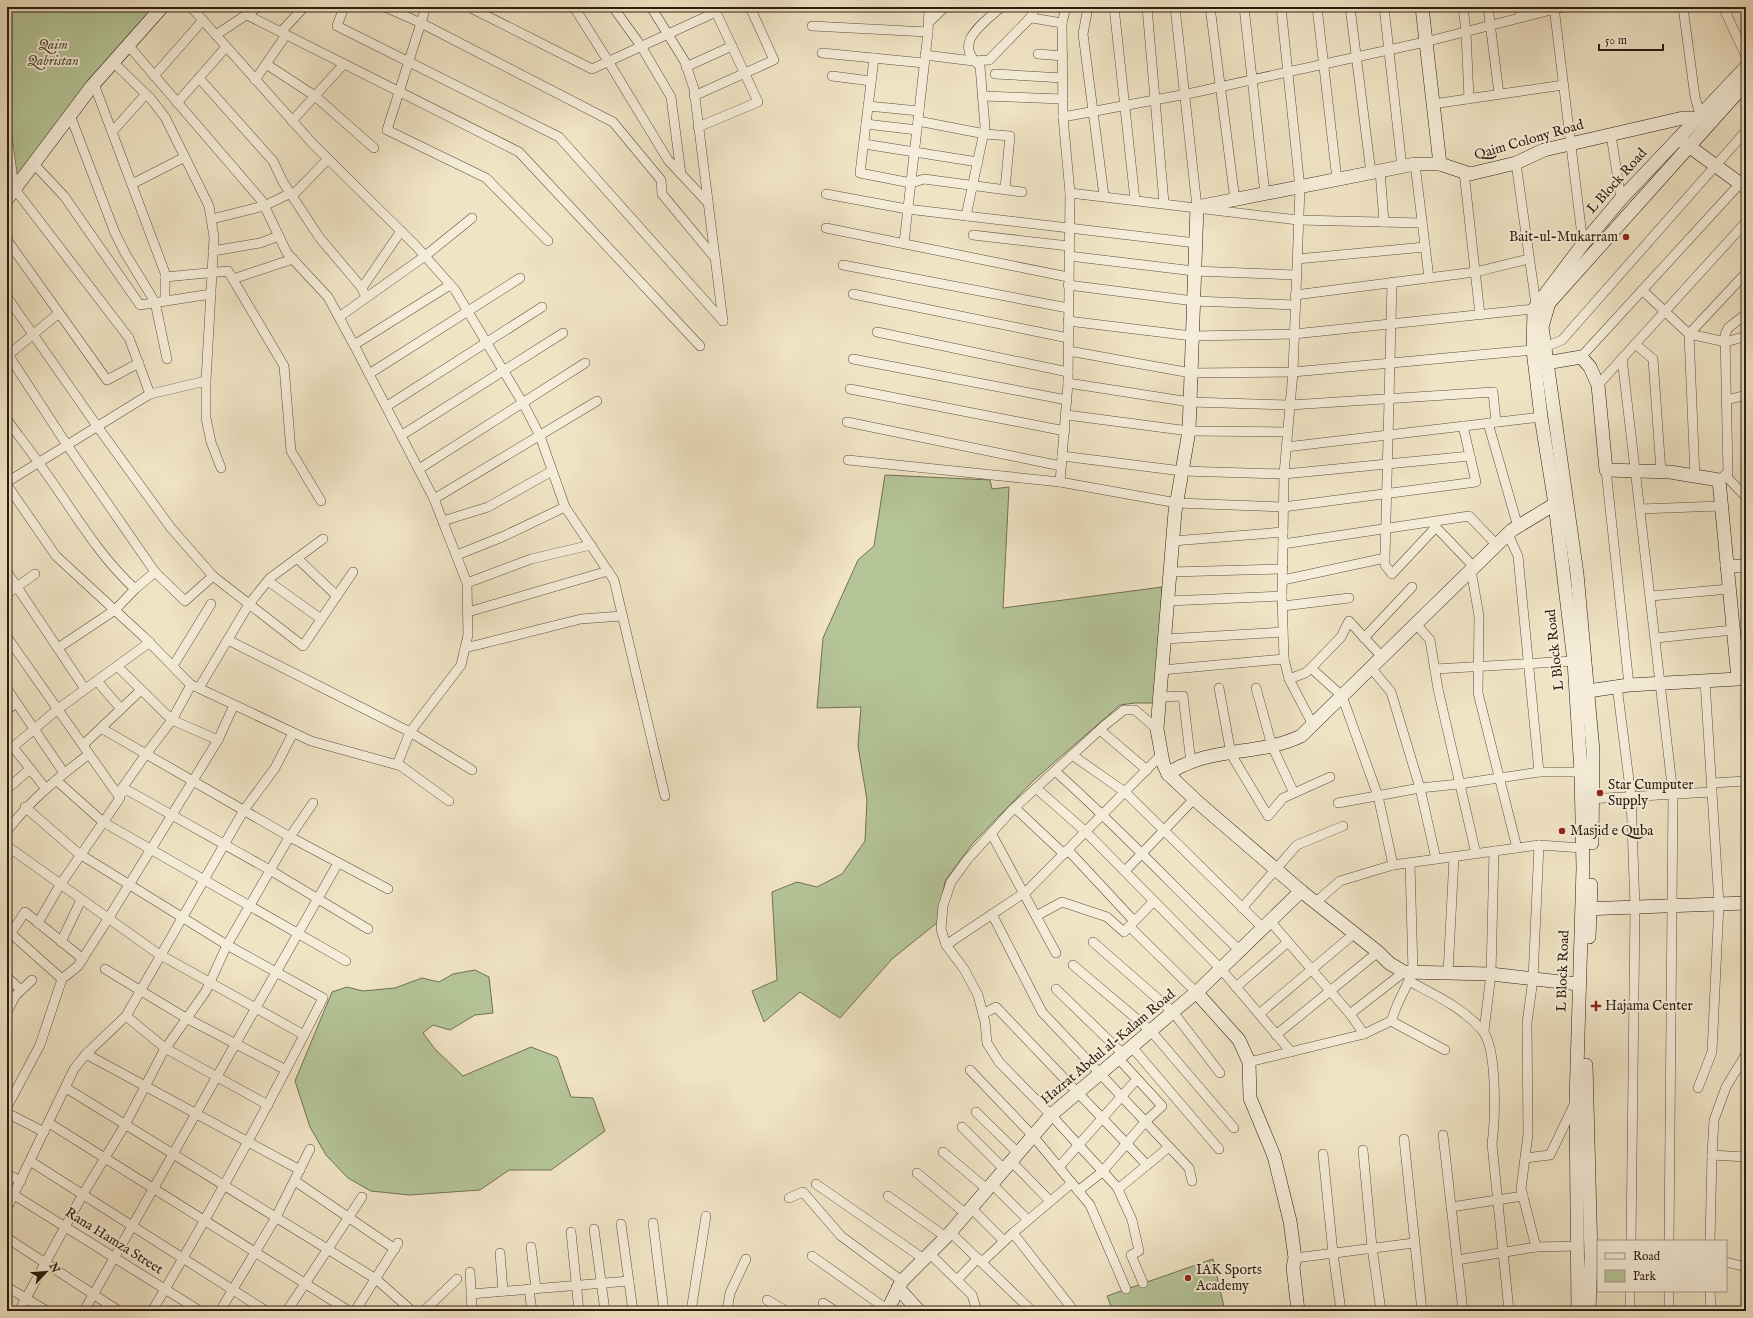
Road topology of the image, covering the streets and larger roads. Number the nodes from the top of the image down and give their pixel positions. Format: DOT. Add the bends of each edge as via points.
graph roads {
  1 [pos="162,7"];
  2 [pos="191,7"];
  3 [pos="258,7"];
  4 [pos="304,7"];
  5 [pos="344,7"];
  6 [pos="386,7"];
  7 [pos="426,7"];
  8 [pos="469,7"];
  9 [pos="574,7"];
  10 [pos="613,7"];
  11 [pos="750,7"];
  12 [pos="929,7"];
  13 [pos="945,7"];
  14 [pos="1001,7"];
  15 [pos="1035,7"];
  16 [pos="1066,7"];
  17 [pos="1088,7"];
  18 [pos="1114,7"];
  19 [pos="1147,7"];
  20 [pos="1175,7"];
  21 [pos="1210,7"];
  22 [pos="1244,7"];
  23 [pos="1281,7"];
  24 [pos="1317,7"];
  25 [pos="1350,7"];
  26 [pos="1384,7"];
  27 [pos="1422,7"];
  28 [pos="1464,7"];
  29 [pos="1488,7"];
  30 [pos="1520,7"];
  31 [pos="1683,7"];
  32 [pos="1723,7"];
  33 [pos="656,8"];
  34 [pos="1557,8"];
  35 [pos="715,10"];
  36 [pos="247,15"];
  37 [pos="1521,18"];
  38 [pos="1029,19"];
  39 [pos="203,20"];
  40 [pos="928,22"];
  41 [pos="421,23"];
  42 [pos="1062,23"];
  43 [pos="1490,25"];
  44 [pos="812,26"];
  45 [pos="928,32"];
  46 [pos="1466,32"];
  47 [pos="284,34"];
  48 [pos="668,34"];
  49 [pos="216,35"];
  50 [pos="1425,42"];
  51 [pos="128,46"];
  52 [pos="641,46"];
  53 [pos="732,46"];
  54 [pos="226,47"];
  55 [pos="1389,49"];
  56 [pos="822,53"];
  57 [pos="1038,54"];
  58 [pos="1063,56"];
  59 [pos="1356,56"];
  60 [pos="1746,56"];
  61 [pos="874,58"];
  62 [pos="925,59"];
  63 [pos="608,61"];
  64 [pos="973,61"];
  65 [pos="113,62"];
  66 [pos="409,62"];
  67 [pos="1324,63"];
  68 [pos="266,64"];
  69 [pos="344,64"];
  70 [pos="686,67"];
  71 [pos="1746,67"];
  72 [pos="1288,72"];
  73 [pos="745,73"];
  74 [pos="995,74"];
  75 [pos="154,76"];
  76 [pos="832,76"];
  77 [pos="199,78"];
  78 [pos="1063,78"];
  79 [pos="255,80"];
  80 [pos="1252,80"];
  81 [pos="871,81"];
  82 [pos="1746,82"];
  83 [pos="94,84"];
  84 [pos="1563,84"];
  85 [pos="1221,87"];
  86 [pos="399,92"];
  87 [pos="146,94"];
  88 [pos="1185,94"];
  89 [pos="1499,94"];
  90 [pos="316,96"];
  91 [pos="694,96"];
  92 [pos="982,96"];
  93 [pos="1063,98"];
  94 [pos="1469,99"];
  95 [pos="1155,100"];
  96 [pos="177,102"];
  97 [pos="1433,104"];
  98 [pos="868,106"];
  99 [pos="1125,106"];
  100 [pos="1093,112"];
  101 [pos="70,115"];
  102 [pos="919,116"];
  103 [pos="1703,117"];
  104 [pos="1063,118"];
  105 [pos="292,121"];
  106 [pos="866,124"];
  107 [pos="698,128"];
  108 [pos="917,130"];
  109 [pos="1746,131"];
  110 [pos="112,132"];
  111 [pos="7,134"];
  112 [pos="984,134"];
  113 [pos="1611,135"];
  114 [pos="1683,142"];
  115 [pos="864,144"];
  116 [pos="1570,144"];
  117 [pos="374,148"];
  118 [pos="914,152"];
  119 [pos="185,157"];
  120 [pos="328,159"];
  121 [pos="978,162"];
  122 [pos="33,163"];
  123 [pos="1516,163"];
  124 [pos="1440,164"];
  125 [pos="1409,165"];
  126 [pos="1715,165"];
  127 [pos="1376,172"];
  128 [pos="1464,172"];
  129 [pos="681,174"];
  130 [pos="1337,180"];
  131 [pos="1744,183"];
  132 [pos="132,184"];
  133 [pos="911,184"];
  134 [pos="973,185"];
  135 [pos="1300,188"];
  136 [pos="1005,189"];
  137 [pos="1022,192"];
  138 [pos="1070,192"];
  139 [pos="11,194"];
  140 [pos="291,194"];
  141 [pos="826,194"];
  142 [pos="1265,194"];
  143 [pos="1104,196"];
  144 [pos="1621,199"];
  145 [pos="1135,200"];
  146 [pos="1235,200"];
  147 [pos="708,203"];
  148 [pos="1164,203"];
  149 [pos="264,206"];
  150 [pos="1198,207"];
  151 [pos="907,209"];
  152 [pos="966,216"];
  153 [pos="472,218"];
  154 [pos="212,219"];
  155 [pos="1298,220"];
  156 [pos="1384,222"];
  157 [pos="1746,222"];
  158 [pos="1422,223"];
  159 [pos="826,228"];
  160 [pos="1069,228"];
  161 [pos="401,231"];
  162 [pos="973,235"];
  163 [pos="279,236"];
  164 [pos="7,240"];
  165 [pos="548,241"];
  166 [pos="904,243"];
  167 [pos="1196,243"];
  168 [pos="1583,244"];
  169 [pos="1069,246"];
  170 [pos="1425,248"];
  171 [pos="213,251"];
  172 [pos="426,256"];
  173 [pos="1069,256"];
  174 [pos="715,258"];
  175 [pos="293,259"];
  176 [pos="1297,259"];
  177 [pos="1528,259"];
  178 [pos="843,265"];
  179 [pos="1194,271"];
  180 [pos="1475,272"];
  181 [pos="212,274"];
  182 [pos="1746,274"];
  183 [pos="1296,275"];
  184 [pos="165,277"];
  185 [pos="520,278"];
  186 [pos="1429,278"];
  187 [pos="233,279"];
  188 [pos="1068,281"];
  189 [pos="1392,282"];
  190 [pos="450,285"];
  191 [pos="362,288"];
  192 [pos="1642,290"];
  193 [pos="211,294"];
  194 [pos="853,294"];
  195 [pos="1295,295"];
  196 [pos="7,297"];
  197 [pos="367,297"];
  198 [pos="165,301"];
  199 [pos="1194,301"];
  200 [pos="155,302"];
  201 [pos="1295,305"];
  202 [pos="542,307"];
  203 [pos="1535,307"];
  204 [pos="1068,308"];
  205 [pos="1664,311"];
  206 [pos="59,312"];
  207 [pos="468,312"];
  208 [pos="1746,314"];
  209 [pos="1480,315"];
  210 [pos="338,316"];
  211 [pos="1068,321"];
  212 [pos="1391,324"];
  213 [pos="877,332"];
  214 [pos="563,333"];
  215 [pos="33,334"];
  216 [pos="1294,334"];
  217 [pos="1689,334"];
  218 [pos="1192,336"];
  219 [pos="1746,336"];
  220 [pos="1068,338"];
  221 [pos="1726,342"];
  222 [pos="487,343"];
  223 [pos="1635,344"];
  224 [pos="354,345"];
  225 [pos="700,346"];
  226 [pos="1539,349"];
  227 [pos="1069,351"];
  228 [pos="7,355"];
  229 [pos="1581,357"];
  230 [pos="853,358"];
  231 [pos="1622,358"];
  232 [pos="167,359"];
  233 [pos="139,363"];
  234 [pos="585,363"];
  235 [pos="1546,363"];
  236 [pos="1390,364"];
  237 [pos="504,370"];
  238 [pos="1068,372"];
  239 [pos="1293,372"];
  240 [pos="1191,373"];
  241 [pos="369,374"];
  242 [pos="206,381"];
  243 [pos="1068,383"];
  244 [pos="1598,385"];
  245 [pos="850,389"];
  246 [pos="150,394"];
  247 [pos="1746,395"];
  248 [pos="1389,398"];
  249 [pos="1068,400"];
  250 [pos="1727,400"];
  251 [pos="598,401"];
  252 [pos="523,402"];
  253 [pos="1190,402"];
  254 [pos="1290,405"];
  255 [pos="387,406"];
  256 [pos="1066,415"];
  257 [pos="1541,417"];
  258 [pos="7,420"];
  259 [pos="847,422"];
  260 [pos="1492,423"];
  261 [pos="97,426"];
  262 [pos="1463,426"];
  263 [pos="1065,431"];
  264 [pos="1189,431"];
  265 [pos="1287,432"];
  266 [pos="402,435"];
  267 [pos="1388,435"];
  268 [pos="540,436"];
  269 [pos="67,445"];
  270 [pos="1286,447"];
  271 [pos="1470,456"];
  272 [pos="848,460"];
  273 [pos="1061,461"];
  274 [pos="39,462"];
  275 [pos="1388,464"];
  276 [pos="221,468"];
  277 [pos="419,469"];
  278 [pos="1606,470"];
  279 [pos="552,471"];
  280 [pos="1182,471"];
  281 [pos="1635,471"];
  282 [pos="1661,472"];
  283 [pos="1284,474"];
  284 [pos="1695,477"];
  285 [pos="1722,478"];
  286 [pos="1060,482"];
  287 [pos="7,483"];
  288 [pos="1387,494"];
  289 [pos="1746,497"];
  290 [pos="434,499"];
  291 [pos="321,501"];
  292 [pos="1177,503"];
  293 [pos="1555,504"];
  294 [pos="1721,506"];
  295 [pos="565,507"];
  296 [pos="1283,507"];
  297 [pos="1640,509"];
  298 [pos="443,522"];
  299 [pos="1434,525"];
  300 [pos="1386,529"];
  301 [pos="1513,530"];
  302 [pos="1283,532"];
  303 [pos="324,539"];
  304 [pos="1173,541"];
  305 [pos="1283,544"];
  306 [pos="591,545"];
  307 [pos="1497,545"];
  308 [pos="456,555"];
  309 [pos="297,558"];
  310 [pos="1385,558"];
  311 [pos="1727,566"];
  312 [pos="1746,566"];
  313 [pos="1283,569"];
  314 [pos="1473,569"];
  315 [pos="608,571"];
  316 [pos="7,572"];
  317 [pos="155,572"];
  318 [pos="353,572"];
  319 [pos="1171,572"];
  320 [pos="35,574"];
  321 [pos="213,576"];
  322 [pos="268,580"];
  323 [pos="1282,580"];
  324 [pos="467,583"];
  325 [pos="17,587"];
  326 [pos="1412,587"];
  327 [pos="135,589"];
  328 [pos="1729,589"];
  329 [pos="7,594"];
  330 [pos="337,596"];
  331 [pos="1282,596"];
  332 [pos="1650,596"];
  333 [pos="1349,598"];
  334 [pos="1168,601"];
  335 [pos="211,604"];
  336 [pos="249,604"];
  337 [pos="1283,606"];
  338 [pos="115,610"];
  339 [pos="468,612"];
  340 [pos="622,616"];
  341 [pos="321,620"];
  342 [pos="1416,624"];
  343 [pos="1733,630"];
  344 [pos="1283,632"];
  345 [pos="7,637"];
  346 [pos="1165,638"];
  347 [pos="1364,638"];
  348 [pos="1656,638"];
  349 [pos="228,640"];
  350 [pos="150,642"];
  351 [pos="58,648"];
  352 [pos="465,648"];
  353 [pos="1382,657"];
  354 [pos="1284,659"];
  355 [pos="1574,661"];
  356 [pos="1528,663"];
  357 [pos="117,666"];
  358 [pos="173,666"];
  359 [pos="1478,666"];
  360 [pos="1311,668"];
  361 [pos="1371,668"];
  362 [pos="1435,669"];
  363 [pos="1162,670"];
  364 [pos="1289,679"];
  365 [pos="1742,679"];
  366 [pos="97,680"];
  367 [pos="1705,681"];
  368 [pos="1661,683"];
  369 [pos="195,686"];
  370 [pos="1623,686"];
  371 [pos="1219,688"];
  372 [pos="1256,688"];
  373 [pos="7,689"];
  374 [pos="85,689"];
  375 [pos="141,690"];
  376 [pos="1588,691"];
  377 [pos="1342,696"];
  378 [pos="1160,697"];
  379 [pos="16,703"];
  380 [pos="234,705"];
  381 [pos="58,709"];
  382 [pos="121,709"];
  383 [pos="7,710"];
  384 [pos="172,720"];
  385 [pos="1314,725"];
  386 [pos="101,728"];
  387 [pos="34,729"];
  388 [pos="1157,729"];
  389 [pos="1100,730"];
  390 [pos="410,732"];
  391 [pos="293,733"];
  392 [pos="218,740"];
  393 [pos="83,745"];
  394 [pos="1272,746"];
  395 [pos="10,749"];
  396 [pos="89,754"];
  397 [pos="146,754"];
  398 [pos="1231,754"];
  399 [pos="1161,755"];
  400 [pos="1072,756"];
  401 [pos="1190,763"];
  402 [pos="397,765"];
  403 [pos="30,769"];
  404 [pos="472,770"];
  405 [pos="1147,770"];
  406 [pos="1055,771"];
  407 [pos="1539,772"];
  408 [pos="1581,772"];
  409 [pos="64,773"];
  410 [pos="1168,774"];
  411 [pos="1330,777"];
  412 [pos="1499,778"];
  413 [pos="56,780"];
  414 [pos="194,781"];
  415 [pos="1746,781"];
  416 [pos="1459,784"];
  417 [pos="1036,788"];
  418 [pos="1420,788"];
  419 [pos="1712,788"];
  420 [pos="7,789"];
  421 [pos="46,789"];
  422 [pos="1125,792"];
  423 [pos="1294,793"];
  424 [pos="1673,794"];
  425 [pos="118,795"];
  426 [pos="665,796"];
  427 [pos="1378,796"];
  428 [pos="1631,796"];
  429 [pos="1194,799"];
  430 [pos="1587,799"];
  431 [pos="449,801"];
  432 [pos="313,803"];
  433 [pos="1338,803"];
  434 [pos="25,807"];
  435 [pos="1015,808"];
  436 [pos="244,810"];
  437 [pos="1103,814"];
  438 [pos="172,816"];
  439 [pos="103,822"];
  440 [pos="1344,826"];
  441 [pos="1164,830"];
  442 [pos="7,831"];
  443 [pos="1086,832"];
  444 [pos="991,833"];
  445 [pos="290,837"];
  446 [pos="224,844"];
  447 [pos="1539,845"];
  448 [pos="1517,848"];
  449 [pos="1583,848"];
  450 [pos="8,849"];
  451 [pos="151,850"];
  452 [pos="1494,851"];
  453 [pos="1066,852"];
  454 [pos="81,854"];
  455 [pos="1141,854"];
  456 [pos="1476,854"];
  457 [pos="1454,857"];
  458 [pos="1436,859"];
  459 [pos="338,863"];
  460 [pos="1410,863"];
  461 [pos="1393,865"];
  462 [pos="1275,869"];
  463 [pos="270,870"];
  464 [pos="1125,871"];
  465 [pos="204,880"];
  466 [pos="60,885"];
  467 [pos="130,885"];
  468 [pos="388,889"];
  469 [pos="1301,891"];
  470 [pos="1024,893"];
  471 [pos="318,899"];
  472 [pos="81,900"];
  473 [pos="1154,901"];
  474 [pos="1316,902"];
  475 [pos="1719,904"];
  476 [pos="1746,904"];
  477 [pos="250,906"];
  478 [pos="1673,906"];
  479 [pos="1242,908"];
  480 [pos="1635,908"];
  481 [pos="1586,909"];
  482 [pos="992,914"];
  483 [pos="1036,916"];
  484 [pos="182,917"];
  485 [pos="108,920"];
  486 [pos="38,923"];
  487 [pos="1132,924"];
  488 [pos="1266,925"];
  489 [pos="368,929"];
  490 [pos="9,932"];
  491 [pos="1355,933"];
  492 [pos="298,934"];
  493 [pos="62,942"];
  494 [pos="1093,942"];
  495 [pos="1288,942"];
  496 [pos="227,945"];
  497 [pos="946,945"];
  498 [pos="1240,950"];
  499 [pos="1378,952"];
  500 [pos="1056,953"];
  501 [pos="160,955"];
  502 [pos="83,959"];
  503 [pos="346,961"];
  504 [pos="1073,964"];
  505 [pos="105,969"];
  506 [pos="1221,969"];
  507 [pos="1312,969"];
  508 [pos="276,972"];
  509 [pos="1448,973"];
  510 [pos="1491,974"];
  511 [pos="1408,975"];
  512 [pos="7,977"];
  513 [pos="62,979"];
  514 [pos="1533,979"];
  515 [pos="32,980"];
  516 [pos="210,982"];
  517 [pos="1578,984"];
  518 [pos="1236,987"];
  519 [pos="1056,989"];
  520 [pos="21,990"];
  521 [pos="140,990"];
  522 [pos="1330,991"];
  523 [pos="1196,992"];
  524 [pos="256,1008"];
  525 [pos="7,1012"];
  526 [pos="1173,1012"];
  527 [pos="983,1014"];
  528 [pos="1259,1014"];
  529 [pos="1350,1014"];
  530 [pos="126,1016"];
  531 [pos="186,1018"];
  532 [pos="1391,1021"];
  533 [pos="1151,1031"];
  534 [pos="1484,1031"];
  535 [pos="1276,1034"];
  536 [pos="1364,1034"];
  537 [pos="304,1035"];
  538 [pos="236,1044"];
  539 [pos="165,1048"];
  540 [pos="1445,1050"];
  541 [pos="1291,1052"];
  542 [pos="1124,1053"];
  543 [pos="86,1054"];
  544 [pos="1746,1054"];
  545 [pos="1249,1062"];
  546 [pos="286,1070"];
  547 [pos="970,1070"];
  548 [pos="1099,1073"];
  549 [pos="1220,1073"];
  550 [pos="217,1077"];
  551 [pos="1137,1079"];
  552 [pos="145,1086"];
  553 [pos="66,1088"];
  554 [pos="1698,1088"];
  555 [pos="1077,1092"];
  556 [pos="1122,1097"];
  557 [pos="1576,1102"];
  558 [pos="268,1105"];
  559 [pos="7,1107"];
  560 [pos="976,1112"];
  561 [pos="7,1113"];
  562 [pos="196,1114"];
  563 [pos="1051,1115"];
  564 [pos="1102,1118"];
  565 [pos="1145,1122"];
  566 [pos="49,1123"];
  567 [pos="125,1125"];
  568 [pos="962,1127"];
  569 [pos="1234,1128"];
  570 [pos="44,1132"];
  571 [pos="1443,1135"];
  572 [pos="1033,1136"];
  573 [pos="1404,1139"];
  574 [pos="248,1142"];
  575 [pos="1126,1144"];
  576 [pos="1078,1145"];
  577 [pos="1169,1147"];
  578 [pos="310,1149"];
  579 [pos="1220,1149"];
  580 [pos="1363,1150"];
  581 [pos="943,1152"];
  582 [pos="173,1154"];
  583 [pos="1323,1154"];
  584 [pos="1712,1155"];
  585 [pos="1746,1157"];
  586 [pos="105,1158"];
  587 [pos="1525,1158"];
  588 [pos="30,1161"];
  589 [pos="1012,1162"];
  590 [pos="1147,1165"];
  591 [pos="1059,1167"];
  592 [pos="300,1170"];
  593 [pos="1102,1172"];
  594 [pos="917,1173"];
  595 [pos="7,1174"];
  596 [pos="21,1181"];
  597 [pos="295,1181"];
  598 [pos="1192,1181"];
  599 [pos="1072,1183"];
  600 [pos="816,1184"];
  601 [pos="224,1186"];
  602 [pos="990,1187"];
  603 [pos="153,1189"];
  604 [pos="1118,1190"];
  605 [pos="1078,1191"];
  606 [pos="83,1194"];
  607 [pos="14,1195"];
  608 [pos="888,1196"];
  609 [pos="1523,1196"];
  610 [pos="362,1197"];
  611 [pos="789,1198"];
  612 [pos="1498,1200"];
  613 [pos="1050,1201"];
  614 [pos="1451,1207"];
  615 [pos="7,1208"];
  616 [pos="969,1211"];
  617 [pos="706,1216"];
  618 [pos="348,1217"];
  619 [pos="276,1218"];
  620 [pos="1028,1220"];
  621 [pos="204,1221"];
  622 [pos="653,1223"];
  623 [pos="621,1224"];
  624 [pos="132,1226"];
  625 [pos="65,1227"];
  626 [pos="594,1229"];
  627 [pos="571,1232"];
  628 [pos="1013,1233"];
  629 [pos="948,1234"];
  630 [pos="7,1238"];
  631 [pos="1631,1240"];
  632 [pos="1669,1240"];
  633 [pos="1710,1240"];
  634 [pos="1004,1241"];
  635 [pos="1414,1243"];
  636 [pos="532,1246"];
  637 [pos="1372,1247"];
  638 [pos="1536,1247"];
  639 [pos="328,1249"];
  640 [pos="255,1253"];
  641 [pos="500,1253"];
  642 [pos="1333,1253"];
  643 [pos="1503,1253"];
  644 [pos="1586,1255"];
  645 [pos="812,1256"];
  646 [pos="927,1256"];
  647 [pos="114,1258"];
  648 [pos="183,1258"];
  649 [pos="1295,1258"];
  650 [pos="746,1259"];
  651 [pos="980,1260"];
  652 [pos="1457,1260"];
  653 [pos="1727,1262"];
  654 [pos="46,1263"];
  655 [pos="1746,1267"];
  656 [pos="470,1272"];
  657 [pos="376,1279"];
  658 [pos="456,1279"];
  659 [pos="957,1280"];
  660 [pos="629,1281"];
  661 [pos="602,1283"];
  662 [pos="1143,1283"];
  663 [pos="305,1284"];
  664 [pos="900,1284"];
  665 [pos="577,1285"];
  666 [pos="7,1287"];
  667 [pos="165,1289"];
  668 [pos="532,1289"];
  669 [pos="1126,1289"];
  670 [pos="232,1290"];
  671 [pos="503,1291"];
  672 [pos="1630,1292"];
  673 [pos="1669,1292"];
  674 [pos="1710,1292"];
  675 [pos="93,1294"];
  676 [pos="471,1294"];
  677 [pos="26,1298"];
  678 [pos="768,1300"];
  679 [pos="823,1303"];
  680 [pos="887,1310"];
  681 [pos="19,1311"];
  682 [pos="47,1311"];
  683 [pos="84,1311"];
  684 [pos="119,1311"];
  685 [pos="152,1311"];
  686 [pos="200,1311"];
  687 [pos="220,1311"];
  688 [pos="266,1311"];
  689 [pos="287,1311"];
  690 [pos="349,1311"];
  691 [pos="356,1311"];
  692 [pos="412,1311"];
  693 [pos="424,1311"];
  694 [pos="472,1311"];
  695 [pos="532,1311"];
  696 [pos="579,1311"];
  697 [pos="605,1311"];
  698 [pos="633,1311"];
  699 [pos="664,1311"];
  700 [pos="691,1311"];
  701 [pos="727,1311"];
  702 [pos="786,1311"];
  703 [pos="835,1311"];
  704 [pos="919,1311"];
  705 [pos="977,1311"];
  706 [pos="1032,1311"];
  707 [pos="1074,1311"];
  708 [pos="1298,1311"];
  709 [pos="1341,1311"];
  710 [pos="1381,1311"];
  711 [pos="1422,1311"];
  712 [pos="1463,1311"];
  713 [pos="1509,1311"];
  714 [pos="1578,1311"];
  715 [pos="1589,1311"];
  716 [pos="1630,1311"];
  717 [pos="1669,1311"];
  718 [pos="1711,1311"];
  1 -- 51 [label="street"];
  2 -- 39 [label="street"];
  3 -- 36 [label="street"];
  4 -- 47 [label="street"];
  5 -- 66 [label="street" via="338,26"];
  6 -- 41 [label="street"];
  7 -- 41 [label="street"];
  8 -- 63 [label="street" via="592,69"];
  9 -- 63 [label="street"];
  10 -- 52 [label="street"];
  11 -- 73 [label="street" via="774,60"];
  12 -- 40 [label="street"];
  13 -- 40 [label="street"];
  14 -- 64 [label="street" via="970,36 967,44"];
  15 -- 38 [label="street"];
  16 -- 42 [label="street"];
  17 -- 100 [label="street" via="1083,34"];
  18 -- 99 [label="street"];
  19 -- 95 [label="street"];
  20 -- 88 [label="street"];
  21 -- 85 [label="street"];
  22 -- 80 [label="street"];
  23 -- 72 [label="street"];
  24 -- 67 [label="street"];
  25 -- 59 [label="street"];
  26 -- 55 [label="street"];
  27 -- 50 [label="street"];
  28 -- 46 [label="street"];
  29 -- 43 [label="street"];
  30 -- 37 [label="street"];
  31 -- 103 [label="street" via="1695,97"];
  32 -- 60 [label="street"];
  33 -- 48 [label="street"];
  34 -- 37 [label="street"];
  34 -- 84 [label="street"];
  35 -- 48 [label="street"];
  35 -- 53 [label="street"];
  36 -- 47 [label="street"];
  36 -- 49 [label="street"];
  37 -- 43 [label="street"];
  38 -- 42 [label="street"];
  38 -- 64 [label="street" via="989,60"];
  39 -- 49 [label="street"];
  39 -- 75 [label="street"];
  40 -- 45 [label="street"];
  41 -- 66 [label="street"];
  41 -- 174 [label="street" via="613,122 661,180 662,194"];
  42 -- 58 [label="street"];
  43 -- 46 [label="street"];
  43 -- 89 [label="street"];
  44 -- 45 [label="street"];
  45 -- 62 [label="street"];
  46 -- 50 [label="street"];
  46 -- 94 [label="street"];
  47 -- 68 [label="street"];
  47 -- 69 [label="street"];
  48 -- 52 [label="street"];
  48 -- 70 [label="street"];
  49 -- 54 [label="street"];
  50 -- 55 [label="street"];
  50 -- 97 [label="street"];
  51 -- 65 [label="street"];
  51 -- 75 [label="street"];
  52 -- 63 [label="street"];
  52 -- 129 [label="street" via="671,98"];
  53 -- 70 [label="street"];
  53 -- 73 [label="street"];
  54 -- 77 [label="street"];
  54 -- 79 [label="street"];
  55 -- 59 [label="street"];
  55 -- 125 [label="street"];
  56 -- 61 [label="street"];
  57 -- 58 [label="street"];
  58 -- 78 [label="street"];
  59 -- 67 [label="street"];
  59 -- 127 [label="street"];
  61 -- 62 [label="street"];
  61 -- 81 [label="street"];
  62 -- 64 [label="street"];
  62 -- 102 [label="street"];
  63 -- 129 [label="street" via="668,160"];
  64 -- 92 [label="street" via="980,66"];
  65 -- 83 [label="street"];
  65 -- 87 [label="street"];
  66 -- 86 [label="street"];
  66 -- 174 [label="street" via="559,137 723,321"];
  67 -- 72 [label="street"];
  67 -- 130 [label="street"];
  68 -- 79 [label="street"];
  68 -- 90 [label="street"];
  69 -- 86 [label="street"];
  69 -- 90 [label="street"];
  70 -- 91 [label="street"];
  71 -- 103 [label="street, L Block Road"];
  72 -- 80 [label="street"];
  72 -- 135 [label="street"];
  73 -- 91 [label="street"];
  73 -- 107 [label="street" via="758,102"];
  74 -- 78 [label="street"];
  75 -- 96 [label="street"];
  76 -- 81 [label="street"];
  77 -- 96 [label="street"];
  77 -- 140 [label="street" via="273,161"];
  78 -- 93 [label="street"];
  79 -- 105 [label="street"];
  80 -- 85 [label="street"];
  80 -- 142 [label="street"];
  81 -- 98 [label="street"];
  82 -- 103 [label="street, L Block Road"];
  83 -- 101 [label="street"];
  83 -- 110 [label="street"];
  84 -- 89 [label="street"];
  84 -- 116 [label="street"];
  85 -- 88 [label="street"];
  85 -- 146 [label="street"];
  86 -- 165 [label="street" via="387,130 486,178"];
  86 -- 225 [label="street" via="519,152"];
  87 -- 110 [label="street"];
  87 -- 119 [label="street" via="165,117"];
  88 -- 95 [label="street"];
  88 -- 150 [label="street"];
  89 -- 94 [label="street"];
  90 -- 105 [label="street"];
  90 -- 117 [label="street"];
  91 -- 107 [label="street"];
  92 -- 93 [label="street"];
  92 -- 112 [label="street"];
  93 -- 104 [label="street"];
  94 -- 97 [label="street"];
  95 -- 99 [label="street"];
  95 -- 148 [label="street"];
  96 -- 149 [label="street"];
  97 -- 124 [label="street"];
  98 -- 102 [label="street"];
  98 -- 106 [label="street"];
  99 -- 100 [label="street"];
  99 -- 145 [label="street"];
  100 -- 104 [label="street"];
  100 -- 143 [label="street"];
  101 -- 122 [label="street"];
  101 -- 200 [label="street" via="115,233"];
  102 -- 108 [label="street"];
  102 -- 112 [label="street"];
  103 -- 113 [label="street, Qaim Colony Road" via="1683,118"];
  103 -- 114 [label="street, L Block Road"];
  104 -- 138 [label="street"];
  105 -- 120 [label="street"];
  106 -- 108 [label="street"];
  106 -- 115 [label="street"];
  107 -- 147 [label="street"];
  108 -- 118 [label="street"];
  109 -- 126 [label="street"];
  110 -- 132 [label="street"];
  111 -- 139 [label="street"];
  112 -- 121 [label="street"];
  112 -- 136 [label="street" via="1010,136"];
  113 -- 116 [label="street, Qaim Colony Road"];
  113 -- 144 [label="street"];
  114 -- 126 [label="street"];
  114 -- 144 [label="street, L Block Road"];
  114 -- 226 [label="street, L Block Road" via="1549,303"];
  115 -- 118 [label="street"];
  115 -- 133 [label="street" via="860,173"];
  116 -- 123 [label="street, Qaim Colony Road" via="1544,150"];
  116 -- 168 [label="street"];
  118 -- 121 [label="street"];
  118 -- 133 [label="street"];
  119 -- 132 [label="street"];
  119 -- 154 [label="street" via="209,206"];
  120 -- 140 [label="street"];
  120 -- 161 [label="street"];
  121 -- 134 [label="street"];
  122 -- 139 [label="street"];
  122 -- 200 [label="street" via="64,196 140,305"];
  123 -- 128 [label="street, Qaim Colony Road" via="1470,174"];
  123 -- 177 [label="street"];
  124 -- 125 [label="street, Qaim Colony Road"];
  124 -- 128 [label="street, Qaim Colony Road"];
  125 -- 127 [label="street, Qaim Colony Road"];
  125 -- 158 [label="street"];
  126 -- 131 [label="street"];
  126 -- 226 [label="street" via="1562,340"];
  127 -- 130 [label="street, Qaim Colony Road"];
  127 -- 156 [label="street"];
  128 -- 180 [label="street"];
  129 -- 147 [label="street"];
  130 -- 135 [label="street, Qaim Colony Road"];
  131 -- 192 [label="street"];
  132 -- 184 [label="street"];
  133 -- 134 [label="street" via="924,179"];
  133 -- 151 [label="street"];
  134 -- 136 [label="street"];
  134 -- 152 [label="street"];
  135 -- 142 [label="street, Qaim Colony Road"];
  135 -- 155 [label="street"];
  136 -- 137 [label="street"];
  138 -- 143 [label="street"];
  138 -- 160 [label="street"];
  139 -- 233 [label="street" via="129,338"];
  140 -- 149 [label="street"];
  140 -- 191 [label="street" via="319,237"];
  141 -- 151 [label="street"];
  142 -- 146 [label="street, Qaim Colony Road"];
  143 -- 145 [label="street"];
  144 -- 168 [label="street, L Block Road"];
  145 -- 148 [label="street"];
  146 -- 150 [label="street, Qaim Colony Road"];
  147 -- 174 [label="street"];
  148 -- 150 [label="street"];
  149 -- 154 [label="street"];
  149 -- 163 [label="street"];
  150 -- 155 [label="street"];
  150 -- 167 [label="street"];
  151 -- 152 [label="street"];
  151 -- 166 [label="street"];
  152 -- 160 [label="street"];
  153 -- 172 [label="street"];
  154 -- 171 [label="street"];
  155 -- 156 [label="street"];
  155 -- 176 [label="street"];
  156 -- 158 [label="street"];
  157 -- 205 [label="street"];
  158 -- 170 [label="street"];
  159 -- 166 [label="street"];
  160 -- 167 [label="street"];
  160 -- 169 [label="street"];
  161 -- 172 [label="street"];
  161 -- 191 [label="street"];
  162 -- 169 [label="street"];
  163 -- 171 [label="street" via="260,243"];
  163 -- 175 [label="street" via="287,253"];
  164 -- 206 [label="street"];
  166 -- 188 [label="street"];
  167 -- 179 [label="street"];
  168 -- 203 [label="street, L Block Road"];
  169 -- 173 [label="street"];
  170 -- 176 [label="street"];
  170 -- 186 [label="street"];
  171 -- 181 [label="street"];
  172 -- 190 [label="street"];
  172 -- 197 [label="street"];
  173 -- 179 [label="street"];
  173 -- 188 [label="street"];
  175 -- 187 [label="street"];
  175 -- 210 [label="street" via="322,289"];
  176 -- 183 [label="street"];
  177 -- 180 [label="street"];
  177 -- 203 [label="street"];
  178 -- 204 [label="street"];
  179 -- 183 [label="street"];
  179 -- 199 [label="street"];
  180 -- 186 [label="street"];
  180 -- 209 [label="street"];
  181 -- 184 [label="street"];
  181 -- 187 [label="street" via="228,271"];
  181 -- 193 [label="street"];
  182 -- 217 [label="street"];
  183 -- 195 [label="street"];
  184 -- 198 [label="street"];
  185 -- 207 [label="street"];
  186 -- 189 [label="street"];
  187 -- 291 [label="street" via="284,366 291,451"];
  188 -- 199 [label="street"];
  188 -- 204 [label="street"];
  189 -- 195 [label="street"];
  189 -- 212 [label="street"];
  190 -- 207 [label="street"];
  190 -- 224 [label="street"];
  191 -- 197 [label="street"];
  192 -- 205 [label="street"];
  192 -- 229 [label="street"];
  193 -- 198 [label="street"];
  193 -- 242 [label="street"];
  194 -- 220 [label="street"];
  195 -- 201 [label="street"];
  196 -- 215 [label="street"];
  197 -- 210 [label="street"];
  198 -- 200 [label="street"];
  199 -- 201 [label="street"];
  199 -- 218 [label="street"];
  200 -- 232 [label="street"];
  201 -- 216 [label="street"];
  202 -- 222 [label="street"];
  203 -- 209 [label="street"];
  203 -- 226 [label="street, L Block Road"];
  204 -- 211 [label="street"];
  205 -- 217 [label="street"];
  205 -- 223 [label="street"];
  206 -- 215 [label="street"];
  206 -- 233 [label="street" via="107,380"];
  207 -- 222 [label="street"];
  207 -- 241 [label="street"];
  208 -- 221 [label="street" via="1728,328"];
  209 -- 212 [label="street"];
  210 -- 224 [label="street"];
  211 -- 218 [label="street"];
  211 -- 220 [label="street"];
  212 -- 216 [label="street"];
  212 -- 236 [label="street"];
  213 -- 238 [label="street"];
  214 -- 237 [label="street"];
  215 -- 228 [label="street"];
  215 -- 261 [label="street"];
  216 -- 218 [label="street"];
  216 -- 239 [label="street"];
  217 -- 221 [label="street"];
  217 -- 284 [label="street"];
  218 -- 240 [label="street"];
  219 -- 221 [label="street"];
  220 -- 227 [label="street"];
  221 -- 250 [label="street"];
  222 -- 237 [label="street"];
  222 -- 255 [label="street"];
  223 -- 231 [label="street"];
  223 -- 282 [label="street" via="1653,359"];
  224 -- 241 [label="street"];
  226 -- 235 [label="street, L Block Road"];
  226 -- 236 [label="street"];
  226 -- 257 [label="street, L Block Road"];
  227 -- 238 [label="street"];
  227 -- 240 [label="street"];
  228 -- 269 [label="street"];
  229 -- 235 [label="street"];
  229 -- 244 [label="street" via="1590,367"];
  230 -- 249 [label="street"];
  231 -- 244 [label="street"];
  231 -- 281 [label="street"];
  233 -- 246 [label="street"];
  234 -- 252 [label="street"];
  235 -- 376 [label="street, L Block Road" via="1576,574"];
  236 -- 239 [label="street"];
  236 -- 248 [label="street"];
  237 -- 252 [label="street"];
  237 -- 266 [label="street"];
  238 -- 243 [label="street"];
  239 -- 240 [label="street"];
  239 -- 254 [label="street"];
  240 -- 253 [label="street"];
  241 -- 255 [label="street"];
  242 -- 246 [label="street"];
  242 -- 276 [label="street" via="206,418 211,442"];
  243 -- 249 [label="street"];
  243 -- 253 [label="street"];
  244 -- 278 [label="street"];
  245 -- 263 [label="street"];
  246 -- 261 [label="street"];
  247 -- 250 [label="street"];
  248 -- 254 [label="street"];
  248 -- 260 [label="street" via="1493,392"];
  248 -- 267 [label="street"];
  249 -- 256 [label="street"];
  250 -- 285 [label="street" via="1728,473"];
  251 -- 268 [label="street"];
  252 -- 268 [label="street"];
  252 -- 277 [label="street"];
  253 -- 254 [label="street"];
  253 -- 264 [label="street"];
  254 -- 265 [label="street"];
  255 -- 266 [label="street"];
  256 -- 263 [label="street"];
  256 -- 264 [label="street"];
  257 -- 260 [label="street"];
  257 -- 293 [label="street, L Block Road"];
  258 -- 274 [label="street"];
  259 -- 273 [label="street"];
  260 -- 262 [label="street"];
  260 -- 301 [label="street"];
  261 -- 269 [label="street"];
  261 -- 321 [label="street" via="171,528"];
  262 -- 267 [label="street"];
  262 -- 271 [label="street"];
  263 -- 273 [label="street"];
  264 -- 265 [label="street"];
  264 -- 280 [label="street"];
  265 -- 270 [label="street"];
  266 -- 277 [label="street"];
  267 -- 270 [label="street"];
  267 -- 275 [label="street"];
  268 -- 279 [label="street"];
  268 -- 290 [label="street"];
  269 -- 274 [label="street"];
  269 -- 317 [label="street"];
  270 -- 283 [label="street"];
  271 -- 275 [label="street"];
  271 -- 288 [label="street" via="1476,482"];
  272 -- 286 [label="street"];
  273 -- 280 [label="street"];
  273 -- 286 [label="street"];
  274 -- 287 [label="street"];
  274 -- 327 [label="street" via="88,537 115,571"];
  275 -- 283 [label="street"];
  275 -- 288 [label="street"];
  277 -- 290 [label="street"];
  278 -- 281 [label="street"];
  278 -- 370 [label="street"];
  279 -- 295 [label="street"];
  279 -- 298 [label="street" via="488,507"];
  280 -- 283 [label="street"];
  280 -- 292 [label="street"];
  281 -- 282 [label="street"];
  281 -- 297 [label="street"];
  282 -- 284 [label="street"];
  283 -- 296 [label="street"];
  284 -- 285 [label="street"];
  285 -- 289 [label="street"];
  285 -- 294 [label="street"];
  286 -- 292 [label="street"];
  287 -- 338 [label="street" via="56,556"];
  288 -- 296 [label="street"];
  288 -- 300 [label="street"];
  290 -- 298 [label="street"];
  292 -- 296 [label="street"];
  292 -- 304 [label="street"];
  293 -- 301 [label="street"];
  293 -- 355 [label="street, L Block Road"];
  294 -- 297 [label="street"];
  294 -- 311 [label="street"];
  295 -- 306 [label="street"];
  295 -- 308 [label="street" via="502,537"];
  296 -- 302 [label="street"];
  297 -- 332 [label="street"];
  298 -- 308 [label="street"];
  299 -- 300 [label="street"];
  299 -- 307 [label="street" via="1469,516"];
  299 -- 310 [label="street" via="1392,574 1385,565"];
  299 -- 314 [label="street"];
  300 -- 305 [label="street"];
  300 -- 310 [label="street"];
  301 -- 307 [label="street"];
  301 -- 356 [label="street" via="1518,556"];
  302 -- 304 [label="street"];
  302 -- 305 [label="street"];
  303 -- 309 [label="street"];
  304 -- 319 [label="street"];
  305 -- 313 [label="street"];
  306 -- 315 [label="street"];
  306 -- 324 [label="street" via="531,560"];
  307 -- 314 [label="street"];
  308 -- 324 [label="street"];
  309 -- 322 [label="street"];
  309 -- 330 [label="street"];
  310 -- 323 [label="street"];
  311 -- 312 [label="street"];
  311 -- 328 [label="street"];
  313 -- 319 [label="street"];
  313 -- 323 [label="street"];
  314 -- 342 [label="street"];
  314 -- 359 [label="street" via="1479,616"];
  315 -- 339 [label="street"];
  315 -- 340 [label="street" via="614,580"];
  316 -- 325 [label="street"];
  317 -- 321 [label="street" via="185,601"];
  317 -- 327 [label="street"];
  318 -- 330 [label="street"];
  319 -- 334 [label="street"];
  320 -- 325 [label="street"];
  321 -- 336 [label="street"];
  322 -- 336 [label="street"];
  322 -- 341 [label="street"];
  323 -- 331 [label="street"];
  324 -- 339 [label="street"];
  325 -- 329 [label="street"];
  325 -- 351 [label="street"];
  326 -- 347 [label="street"];
  327 -- 338 [label="street"];
  328 -- 332 [label="street"];
  328 -- 343 [label="street"];
  330 -- 341 [label="street"];
  331 -- 334 [label="street"];
  331 -- 337 [label="street"];
  332 -- 348 [label="street"];
  333 -- 337 [label="street"];
  334 -- 346 [label="street"];
  335 -- 358 [label="street"];
  336 -- 341 [label="street" via="303,646"];
  336 -- 349 [label="street"];
  337 -- 344 [label="street"];
  338 -- 350 [label="street"];
  338 -- 351 [label="street"];
  339 -- 352 [label="street"];
  340 -- 352 [label="street" via="581,619"];
  340 -- 426 [label="street"];
  342 -- 353 [label="street"];
  342 -- 362 [label="street" via="1430,640"];
  343 -- 348 [label="street"];
  343 -- 365 [label="street"];
  344 -- 346 [label="street"];
  344 -- 354 [label="street"];
  345 -- 381 [label="street"];
  346 -- 363 [label="street"];
  347 -- 353 [label="street"];
  347 -- 360 [label="street" via="1349,621 1341,637"];
  348 -- 368 [label="street"];
  349 -- 369 [label="street"];
  349 -- 390 [label="street"];
  350 -- 357 [label="street"];
  350 -- 358 [label="street"];
  351 -- 374 [label="street"];
  352 -- 390 [label="street" via="461,665"];
  353 -- 361 [label="street"];
  354 -- 363 [label="street"];
  354 -- 364 [label="street"];
  355 -- 356 [label="street"];
  355 -- 408 [label="street, L Block Road"];
  356 -- 359 [label="street"];
  356 -- 407 [label="street"];
  357 -- 366 [label="street"];
  357 -- 375 [label="street"];
  358 -- 369 [label="street"];
  359 -- 362 [label="street"];
  359 -- 412 [label="street" via="1478,692"];
  360 -- 364 [label="street"];
  360 -- 377 [label="street"];
  361 -- 377 [label="street"];
  361 -- 418 [label="street" via="1391,692"];
  362 -- 416 [label="street"];
  363 -- 378 [label="street"];
  364 -- 385 [label="street"];
  365 -- 367 [label="street"];
  366 -- 374 [label="street"];
  366 -- 382 [label="street"];
  367 -- 368 [label="street"];
  367 -- 419 [label="street"];
  368 -- 370 [label="street"];
  368 -- 424 [label="street"];
  369 -- 380 [label="street"];
  369 -- 384 [label="street"];
  370 -- 376 [label="street"];
  370 -- 428 [label="street"];
  371 -- 398 [label="street"];
  372 -- 394 [label="street"];
  373 -- 379 [label="street"];
  374 -- 381 [label="street"];
  375 -- 382 [label="street"];
  375 -- 384 [label="street"];
  376 -- 430 [label="street, L Block Road" via="1593,751"];
  377 -- 385 [label="street"];
  377 -- 427 [label="street"];
  378 -- 388 [label="street"];
  378 -- 401 [label="street" via="1183,696"];
  379 -- 383 [label="street"];
  379 -- 387 [label="street"];
  380 -- 391 [label="street"];
  380 -- 392 [label="street"];
  381 -- 387 [label="street"];
  381 -- 393 [label="street"];
  382 -- 386 [label="street"];
  384 -- 392 [label="street"];
  384 -- 397 [label="street"];
  385 -- 394 [label="street" via="1301,736 1285,744"];
  386 -- 393 [label="street"];
  386 -- 397 [label="street"];
  387 -- 395 [label="street"];
  387 -- 409 [label="street"];
  388 -- 389 [label="street" via="1134,710 1124,710"];
  388 -- 399 [label="street"];
  389 -- 400 [label="street"];
  389 -- 405 [label="street"];
  390 -- 402 [label="street"];
  390 -- 404 [label="street"];
  391 -- 402 [label="street" via="311,741"];
  391 -- 436 [label="street" via="275,768"];
  392 -- 414 [label="street"];
  393 -- 396 [label="street"];
  394 -- 398 [label="street"];
  394 -- 423 [label="street"];
  395 -- 403 [label="street"];
  396 -- 409 [label="street"];
  396 -- 425 [label="street"];
  397 -- 414 [label="street"];
  397 -- 425 [label="street"];
  398 -- 401 [label="street"];
  398 -- 423 [label="street" via="1268,816 1283,798"];
  399 -- 405 [label="street"];
  399 -- 410 [label="street"];
  400 -- 406 [label="street"];
  400 -- 422 [label="street"];
  401 -- 410 [label="street"];
  402 -- 431 [label="street"];
  403 -- 420 [label="street"];
  403 -- 421 [label="street"];
  405 -- 422 [label="street"];
  406 -- 417 [label="street"];
  406 -- 437 [label="street"];
  407 -- 408 [label="street"];
  407 -- 412 [label="street"];
  408 -- 430 [label="street, L Block Road"];
  409 -- 413 [label="street"];
  410 -- 429 [label="street"];
  411 -- 423 [label="street"];
  412 -- 416 [label="street"];
  412 -- 448 [label="street"];
  413 -- 421 [label="street"];
  413 -- 439 [label="street"];
  414 -- 436 [label="street"];
  414 -- 438 [label="street"];
  415 -- 419 [label="street"];
  416 -- 418 [label="street"];
  416 -- 456 [label="street"];
  417 -- 435 [label="street"];
  417 -- 443 [label="street"];
  418 -- 427 [label="street"];
  418 -- 458 [label="street"];
  419 -- 424 [label="street"];
  419 -- 475 [label="street"];
  421 -- 434 [label="street"];
  422 -- 437 [label="street"];
  422 -- 441 [label="street"];
  424 -- 428 [label="street"];
  424 -- 478 [label="street"];
  425 -- 438 [label="street" via="127,790"];
  425 -- 439 [label="street" via="120,798"];
  427 -- 433 [label="street"];
  427 -- 461 [label="street"];
  428 -- 430 [label="street"];
  428 -- 480 [label="street"];
  429 -- 441 [label="street"];
  429 -- 462 [label="street"];
  430 -- 449 [label="street, L Block Road"];
  430 -- 481 [label="street, L Block Road"];
  432 -- 445 [label="street"];
  434 -- 442 [label="street"];
  434 -- 454 [label="street"];
  435 -- 444 [label="street"];
  435 -- 453 [label="street"];
  436 -- 445 [label="street"];
  436 -- 446 [label="street"];
  437 -- 443 [label="street"];
  437 -- 455 [label="street"];
  438 -- 446 [label="street"];
  438 -- 451 [label="street"];
  439 -- 451 [label="street"];
  439 -- 454 [label="street"];
  440 -- 462 [label="street" via="1297,845"];
  441 -- 455 [label="street"];
  441 -- 479 [label="street"];
  443 -- 453 [label="street"];
  443 -- 464 [label="street"];
  444 -- 470 [label="street"];
  444 -- 497 [label="street" via="951,882 943,906 941,929"];
  445 -- 459 [label="street"];
  445 -- 463 [label="street"];
  446 -- 463 [label="street"];
  446 -- 465 [label="street"];
  447 -- 448 [label="street"];
  447 -- 449 [label="street"];
  447 -- 514 [label="street"];
  448 -- 452 [label="street"];
  449 -- 481 [label="street, L Block Road"];
  450 -- 466 [label="street"];
  451 -- 465 [label="street"];
  451 -- 467 [label="street"];
  452 -- 456 [label="street"];
  452 -- 510 [label="street"];
  453 -- 470 [label="street"];
  453 -- 487 [label="street"];
  454 -- 466 [label="street"];
  454 -- 467 [label="street"];
  455 -- 464 [label="street"];
  455 -- 498 [label="street"];
  456 -- 457 [label="street"];
  457 -- 458 [label="street"];
  457 -- 509 [label="street"];
  458 -- 460 [label="street"];
  459 -- 468 [label="street"];
  459 -- 471 [label="street"];
  460 -- 461 [label="street"];
  460 -- 511 [label="street"];
  461 -- 474 [label="street" via="1340,882"];
  462 -- 469 [label="street"];
  462 -- 479 [label="street"];
  463 -- 471 [label="street"];
  463 -- 477 [label="street"];
  464 -- 473 [label="street"];
  465 -- 477 [label="street"];
  465 -- 484 [label="street"];
  466 -- 472 [label="street"];
  466 -- 486 [label="street"];
  467 -- 484 [label="street"];
  467 -- 485 [label="street"];
  469 -- 474 [label="street"];
  469 -- 488 [label="street, Hazrat Abdul al-Kalam Road"];
  470 -- 482 [label="street"];
  470 -- 483 [label="street"];
  471 -- 489 [label="street"];
  471 -- 492 [label="street"];
  472 -- 485 [label="street"];
  472 -- 493 [label="street"];
  473 -- 487 [label="street"];
  473 -- 506 [label="street"];
  474 -- 491 [label="street"];
  475 -- 476 [label="street"];
  475 -- 478 [label="street"];
  475 -- 554 [label="street" via="1712,1052"];
  477 -- 492 [label="street"];
  477 -- 496 [label="street"];
  478 -- 480 [label="street"];
  478 -- 632 [label="street"];
  479 -- 488 [label="street"];
  480 -- 481 [label="street"];
  480 -- 631 [label="street"];
  481 -- 517 [label="street, L Block Road"];
  481 -- 644 [label="street, L Block Road" via="1585,1090 1589,1158"];
  482 -- 497 [label="street"];
  482 -- 548 [label="street" via="1042,1012"];
  483 -- 487 [label="street" via="1062,902 1107,917 1124,932"];
  483 -- 500 [label="street"];
  484 -- 496 [label="street"];
  484 -- 501 [label="street"];
  485 -- 501 [label="street"];
  485 -- 502 [label="street"];
  486 -- 490 [label="street" via="25,912"];
  486 -- 493 [label="street"];
  487 -- 523 [label="street"];
  488 -- 495 [label="street"];
  488 -- 498 [label="street, Hazrat Abdul al-Kalam Road"];
  490 -- 513 [label="street"];
  491 -- 499 [label="street"];
  491 -- 507 [label="street"];
  492 -- 503 [label="street"];
  492 -- 508 [label="street"];
  493 -- 502 [label="street"];
  494 -- 526 [label="street"];
  495 -- 507 [label="street"];
  495 -- 518 [label="street"];
  496 -- 508 [label="street"];
  496 -- 516 [label="street"];
  497 -- 527 [label="street" via="964,969 978,995"];
  498 -- 506 [label="street, Hazrat Abdul al-Kalam Road"];
  499 -- 511 [label="street" via="1389,963"];
  499 -- 522 [label="street"];
  501 -- 516 [label="street"];
  501 -- 521 [label="street"];
  502 -- 513 [label="street"];
  504 -- 533 [label="street"];
  505 -- 521 [label="street"];
  506 -- 518 [label="street"];
  506 -- 523 [label="street, Hazrat Abdul al-Kalam Road"];
  507 -- 522 [label="street"];
  507 -- 528 [label="street"];
  508 -- 524 [label="street"];
  508 -- 537 [label="street" via="323,998"];
  509 -- 510 [label="street"];
  509 -- 511 [label="street"];
  510 -- 514 [label="street"];
  510 -- 534 [label="street"];
  511 -- 529 [label="street"];
  511 -- 532 [label="street"];
  511 -- 534 [label="street" via="1456,1006"];
  512 -- 520 [label="street"];
  513 -- 559 [label="street" via="40,1045"];
  514 -- 517 [label="street"];
  514 -- 587 [label="street" via="1527,1023 1528,1134"];
  515 -- 520 [label="street"];
  516 -- 524 [label="street"];
  516 -- 531 [label="street"];
  517 -- 557 [label="street, L Block Road"];
  518 -- 528 [label="street"];
  519 -- 542 [label="street"];
  520 -- 525 [label="street"];
  521 -- 530 [label="street"];
  521 -- 531 [label="street"];
  522 -- 529 [label="street"];
  522 -- 535 [label="street"];
  523 -- 526 [label="street, Hazrat Abdul al-Kalam Road"];
  523 -- 545 [label="street" via="1239,1040"];
  524 -- 537 [label="street"];
  524 -- 538 [label="street"];
  526 -- 533 [label="street, Hazrat Abdul al-Kalam Road"];
  526 -- 549 [label="street"];
  527 -- 555 [label="street" via="996,1007"];
  527 -- 563 [label="street" via="986,1044 999,1062"];
  528 -- 535 [label="street"];
  529 -- 536 [label="street"];
  530 -- 539 [label="street"];
  530 -- 543 [label="street"];
  531 -- 538 [label="street"];
  531 -- 539 [label="street"];
  532 -- 536 [label="street"];
  532 -- 540 [label="street"];
  533 -- 542 [label="street, Hazrat Abdul al-Kalam Road"];
  533 -- 569 [label="street"];
  534 -- 612 [label="street" via="1492,1053 1492,1144"];
  535 -- 541 [label="street"];
  536 -- 541 [label="street"];
  537 -- 546 [label="street"];
  538 -- 546 [label="street"];
  538 -- 550 [label="street"];
  539 -- 550 [label="street"];
  539 -- 552 [label="street"];
  541 -- 545 [label="street"];
  542 -- 548 [label="street, Hazrat Abdul al-Kalam Road"];
  542 -- 551 [label="street"];
  542 -- 579 [label="street"];
  543 -- 552 [label="street"];
  543 -- 553 [label="street" via="74,1069"];
  544 -- 584 [label="street" via="1726,1087 1714,1120"];
  545 -- 649 [label="street" via="1250,1098 1278,1170 1290,1221"];
  546 -- 558 [label="street"];
  547 -- 572 [label="street"];
  548 -- 555 [label="street, Hazrat Abdul al-Kalam Road"];
  548 -- 556 [label="street"];
  550 -- 558 [label="street"];
  550 -- 562 [label="street"];
  551 -- 556 [label="street"];
  551 -- 565 [label="street" via="1162,1106"];
  552 -- 562 [label="street"];
  552 -- 567 [label="street"];
  553 -- 566 [label="street"];
  553 -- 567 [label="street"];
  555 -- 563 [label="street, Hazrat Abdul al-Kalam Road"];
  555 -- 564 [label="street"];
  556 -- 564 [label="street"];
  556 -- 565 [label="street"];
  557 -- 587 [label="street" via="1550,1155"];
  557 -- 644 [label="street, L Block Road"];
  558 -- 574 [label="street"];
  560 -- 589 [label="street"];
  561 -- 570 [label="street"];
  562 -- 574 [label="street"];
  562 -- 582 [label="street"];
  563 -- 572 [label="street, Hazrat Abdul al-Kalam Road"];
  563 -- 576 [label="street"];
  564 -- 575 [label="street"];
  564 -- 576 [label="street"];
  565 -- 575 [label="street"];
  565 -- 577 [label="street"];
  566 -- 570 [label="street"];
  566 -- 586 [label="street"];
  567 -- 582 [label="street"];
  567 -- 586 [label="street"];
  568 -- 589 [label="street"];
  570 -- 588 [label="street"];
  571 -- 614 [label="street"];
  572 -- 589 [label="street, Hazrat Abdul al-Kalam Road"];
  572 -- 591 [label="street"];
  573 -- 635 [label="street"];
  574 -- 592 [label="street"];
  574 -- 601 [label="street"];
  575 -- 590 [label="street"];
  575 -- 593 [label="street"];
  576 -- 591 [label="street"];
  576 -- 593 [label="street"];
  577 -- 590 [label="street"];
  577 -- 598 [label="street" via="1189,1168"];
  578 -- 592 [label="street"];
  580 -- 637 [label="street"];
  581 -- 602 [label="street"];
  582 -- 601 [label="street"];
  582 -- 603 [label="street"];
  583 -- 642 [label="street"];
  584 -- 585 [label="street"];
  584 -- 633 [label="street"];
  586 -- 603 [label="street"];
  586 -- 606 [label="street"];
  587 -- 609 [label="street" via="1521,1189"];
  588 -- 596 [label="street"];
  588 -- 606 [label="street"];
  589 -- 602 [label="street, Hazrat Abdul al-Kalam Road"];
  589 -- 613 [label="street"];
  590 -- 604 [label="street"];
  591 -- 599 [label="street"];
  592 -- 597 [label="street"];
  593 -- 604 [label="street"];
  593 -- 605 [label="street"];
  594 -- 616 [label="street"];
  595 -- 596 [label="street"];
  596 -- 607 [label="street"];
  597 -- 618 [label="street"];
  597 -- 619 [label="street"];
  599 -- 605 [label="street"];
  599 -- 613 [label="street"];
  600 -- 646 [label="street"];
  601 -- 619 [label="street"];
  601 -- 621 [label="street"];
  602 -- 616 [label="street, Hazrat Abdul al-Kalam Road"];
  602 -- 620 [label="street"];
  603 -- 621 [label="street"];
  603 -- 624 [label="street"];
  604 -- 662 [label="street" via="1132,1220 1139,1251 1130,1255"];
  605 -- 669 [label="street" via="1090,1205"];
  606 -- 624 [label="street"];
  606 -- 625 [label="street"];
  607 -- 615 [label="street"];
  607 -- 625 [label="street, Rana Hamza Street"];
  608 -- 629 [label="street"];
  609 -- 612 [label="street"];
  609 -- 638 [label="street"];
  610 -- 618 [label="street"];
  611 -- 664 [label="street" via="803,1192 841,1236"];
  612 -- 614 [label="street"];
  612 -- 643 [label="street"];
  613 -- 620 [label="street"];
  614 -- 652 [label="street"];
  616 -- 629 [label="street, Hazrat Abdul al-Kalam Road"];
  616 -- 634 [label="street"];
  617 -- 700 [label="street"];
  618 -- 639 [label="street"];
  618 -- 657 [label="street" via="396,1246"];
  619 -- 639 [label="street"];
  619 -- 640 [label="street"];
  620 -- 628 [label="street"];
  621 -- 640 [label="street"];
  621 -- 648 [label="street"];
  622 -- 699 [label="street"];
  623 -- 660 [label="street"];
  624 -- 647 [label="street"];
  624 -- 648 [label="street"];
  625 -- 647 [label="street, Rana Hamza Street"];
  625 -- 654 [label="street"];
  626 -- 661 [label="street"];
  627 -- 665 [label="street"];
  628 -- 634 [label="street"];
  628 -- 707 [label="street"];
  629 -- 646 [label="street, Hazrat Abdul al-Kalam Road"];
  629 -- 651 [label="street"];
  630 -- 654 [label="street"];
  634 -- 651 [label="street"];
  635 -- 637 [label="street"];
  635 -- 711 [label="street"];
  636 -- 668 [label="street"];
  637 -- 642 [label="street"];
  637 -- 710 [label="street"];
  638 -- 643 [label="street"];
  638 -- 644 [label="street"];
  639 -- 657 [label="street"];
  639 -- 663 [label="street"];
  640 -- 663 [label="street"];
  640 -- 670 [label="street"];
  641 -- 671 [label="street"];
  642 -- 649 [label="street"];
  642 -- 709 [label="street"];
  643 -- 652 [label="street"];
  643 -- 713 [label="street"];
  644 -- 714 [label="street, L Block Road"];
  644 -- 715 [label="street, L Block Road"];
  645 -- 680 [label="street"];
  646 -- 659 [label="street"];
  646 -- 664 [label="street, Hazrat Abdul al-Kalam Road"];
  647 -- 667 [label="street, Rana Hamza Street"];
  647 -- 675 [label="street"];
  648 -- 667 [label="street"];
  648 -- 670 [label="street"];
  649 -- 708 [label="street" via="1293,1267"];
  650 -- 701 [label="street" via="730,1293"];
  651 -- 659 [label="street"];
  651 -- 706 [label="street"];
  652 -- 712 [label="street"];
  653 -- 655 [label="street"];
  654 -- 675 [label="street"];
  654 -- 677 [label="street"];
  656 -- 676 [label="street"];
  657 -- 691 [label="street"];
  657 -- 692 [label="street"];
  658 -- 693 [label="street"];
  659 -- 705 [label="street" via="972,1295"];
  660 -- 661 [label="street"];
  660 -- 698 [label="street"];
  661 -- 665 [label="street"];
  661 -- 697 [label="street"];
  663 -- 689 [label="street"];
  663 -- 690 [label="street"];
  664 -- 680 [label="street, Hazrat Abdul al-Kalam Road"];
  664 -- 704 [label="street"];
  665 -- 668 [label="street"];
  665 -- 696 [label="street"];
  666 -- 677 [label="street"];
  667 -- 685 [label="street"];
  667 -- 686 [label="street, Rana Hamza Street"];
  668 -- 671 [label="street"];
  668 -- 695 [label="street"];
  670 -- 687 [label="street"];
  670 -- 688 [label="street"];
  671 -- 676 [label="street"];
  672 -- 716 [label="street"];
  673 -- 717 [label="street"];
  674 -- 718 [label="street"];
  675 -- 683 [label="street"];
  675 -- 684 [label="street"];
  676 -- 694 [label="street"];
  677 -- 681 [label="street"];
  677 -- 682 [label="street"];
  678 -- 702 [label="street"];
  679 -- 703 [label="street"];
}
